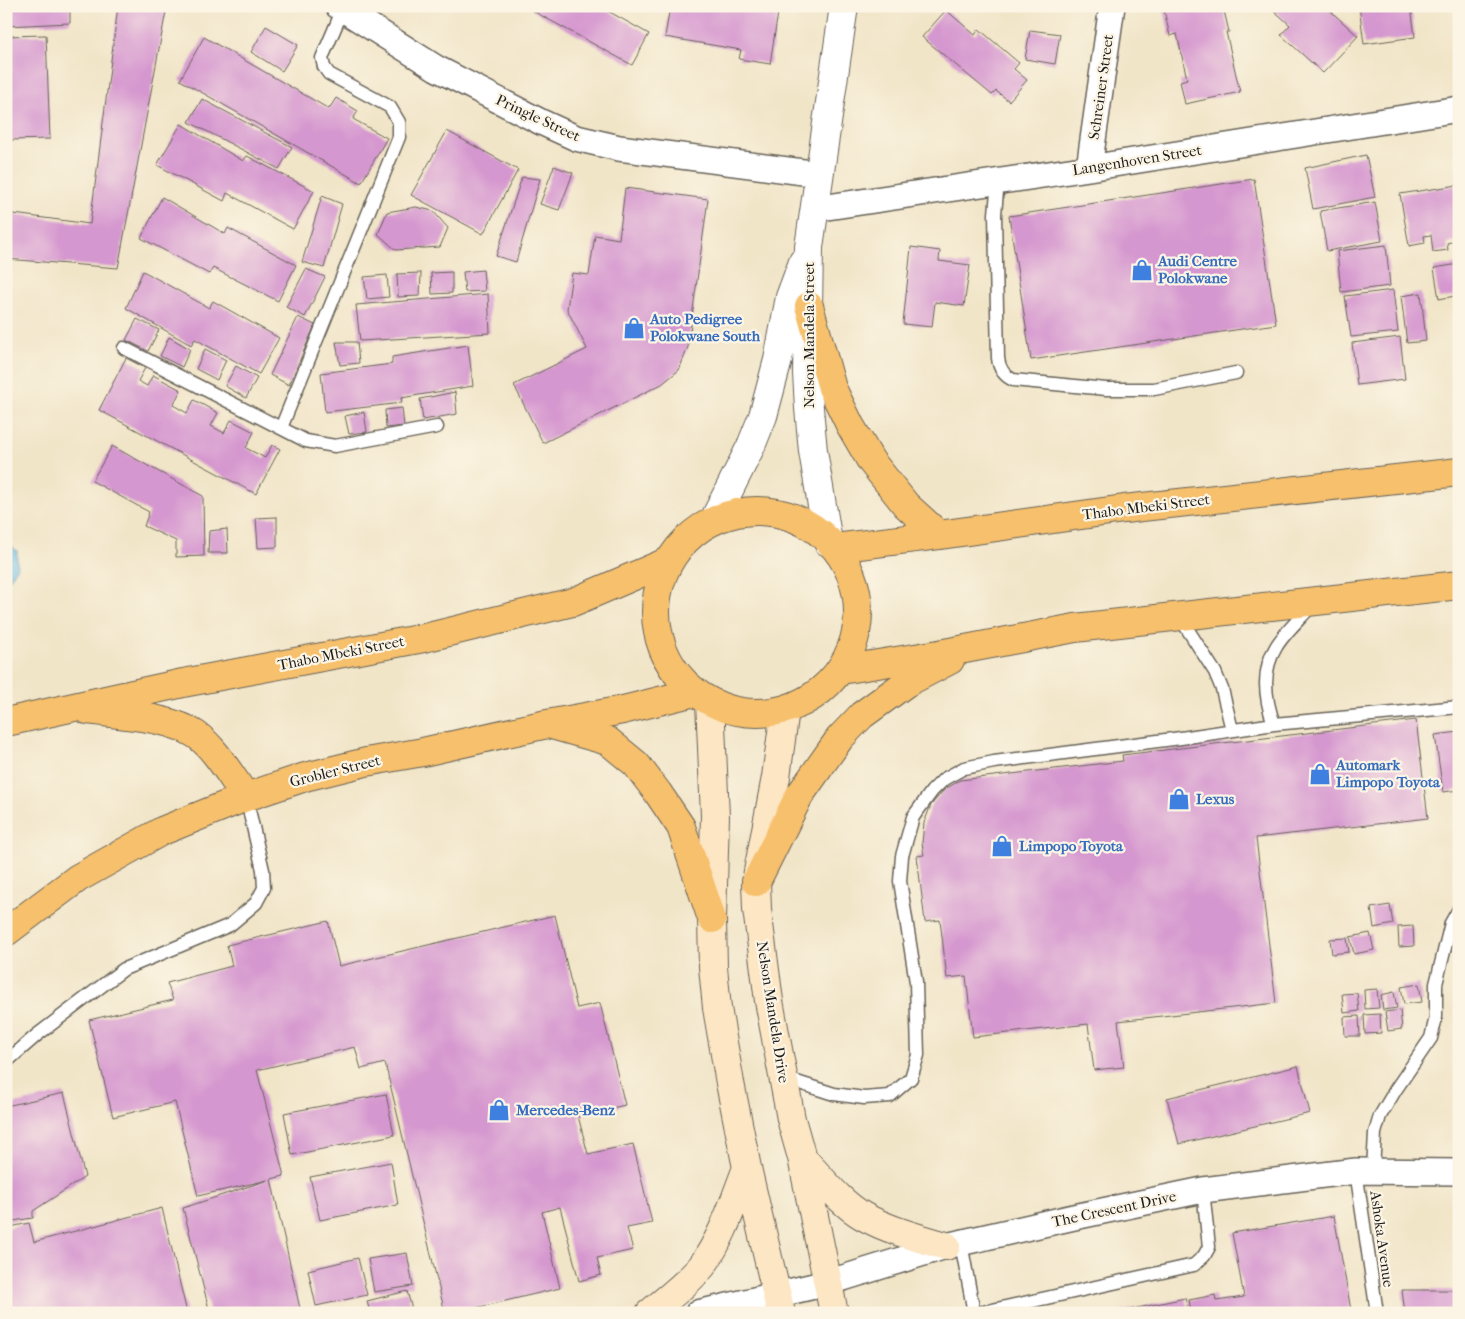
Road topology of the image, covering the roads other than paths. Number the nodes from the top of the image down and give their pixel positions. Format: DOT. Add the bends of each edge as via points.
graph roads {
  1 [pos="844,6"];
  2 [pos="1112,6"];
  3 [pos="340,8"];
  4 [pos="1459,109"];
  5 [pos="1089,168"];
  6 [pos="819,174"];
  7 [pos="998,181"];
  8 [pos="814,209"];
  9 [pos="809,247"];
  10 [pos="809,306"];
  11 [pos="124,348"];
  12 [pos="1236,373"];
  13 [pos="437,427"];
  14 [pos="281,428"];
  15 [pos="1459,472"];
  16 [pos="715,518"];
  17 [pos="940,535"];
  18 [pos="831,545"];
  19 [pos="669,561"];
  20 [pos="1459,585"];
  21 [pos="1315,602"];
  22 [pos="1180,616"];
  23 [pos="971,648"];
  24 [pos="841,670"];
  25 [pos="703,697"];
  26 [pos="1459,707"];
  27 [pos="71,708"];
  28 [pos="785,710"];
  29 [pos="6,722"];
  30 [pos="547,724"];
  31 [pos="1274,724"];
  32 [pos="1232,730"];
  33 [pos="246,797"];
  34 [pos="756,882"];
  35 [pos="1459,910"];
  36 [pos="712,919"];
  37 [pos="6,932"];
  38 [pos="6,1062"];
  39 [pos="784,1078"];
  40 [pos="802,1158"];
  41 [pos="747,1168"];
  42 [pos="1365,1171"];
  43 [pos="1459,1172"];
  44 [pos="1204,1190"];
  45 [pos="953,1245"];
  46 [pos="827,1283"];
  47 [pos="783,1307"];
  48 [pos="650,1313"];
  49 [pos="698,1313"];
  50 [pos="834,1313"];
  51 [pos="974,1313"];
  52 [pos="979,1313"];
  53 [pos="1377,1313"];
  1 -- 6 [label="street, Nelson Mandela Street"];
  2 -- 5 [label="street, Schreiner Street"];
  3 -- 6 [label="street, Pringle Street" via="436,68 576,138 619,148"];
  3 -- 14 [label="lane" via="322,58 324,67 329,74 390,107 399,122 399,137"];
  4 -- 5 [label="street, Langenhoven Street"];
  5 -- 7 [label="street, Langenhoven Street"];
  6 -- 8 [label="street, Nelson Mandela Street"];
  7 -- 8 [label="street, Langenhoven Street"];
  7 -- 12 [label="lane" via="995,214 998,364 1006,376 1013,380 1106,389 1154,388"];
  8 -- 9 [label="street, Nelson Mandela Street"];
  9 -- 10 [label="street, Nelson Mandela Street"];
  9 -- 16 [label="street, Nelson Mandela Street" via="790,297 763,416"];
  10 -- 17 [label="main road" via="832,388 850,425 871,461 906,505"];
  10 -- 18 [label="street, Nelson Mandela Street" via="809,408 813,451"];
  11 -- 14 [label="lane"];
  13 -- 14 [label="lane" via="334,446 306,441"];
  15 -- 17 [label="main road, Thabo Mbeki Street" via="1124,509"];
  16 -- 18 [label="main road, Thabo Mbeki Street" via="738,512 763,511 787,516 809,527"];
  16 -- 19 [label="main road, Thabo Mbeki Street" via="682,544"];
  17 -- 18 [label="main road, Thabo Mbeki Street"];
  18 -- 24 [label="main road, Thabo Mbeki Street" via="848,570 856,595 857,620 852,646"];
  19 -- 25 [label="main road, Thabo Mbeki Street" via="659,586 655,613 660,640 671,665"];
  19 -- 27 [label="main road, Thabo Mbeki Street" via="572,602 424,638 183,682"];
  20 -- 21 [label="main road"];
  21 -- 22 [label="main road"];
  21 -- 31 [label="lane" via="1276,647 1268,666 1267,703"];
  22 -- 23 [label="main road" via="1074,628"];
  22 -- 32 [label="lane" via="1215,672"];
  23 -- 24 [label="main road"];
  23 -- 34 [label="main road" via="906,683 862,715 840,738 799,796"];
  24 -- 28 [label="main road, Thabo Mbeki Street" via="816,694"];
  25 -- 28 [label="main road, Thabo Mbeki Street" via="734,711 760,714"];
  25 -- 30 [label="main road, Grobler Street"];
  25 -- 36 [label="main road" via="715,816"];
  26 -- 31 [label="lane"];
  27 -- 29 [label="main road, Thabo Mbeki Street"];
  27 -- 33 [label="main road" via="179,726 209,747"];
  28 -- 34 [label="main road, Nelson Mandela Drive"];
  30 -- 33 [label="main road, Grobler Street" via="357,764"];
  30 -- 36 [label="main road" via="608,741 636,764 681,827"];
  31 -- 32 [label="lane"];
  32 -- 39 [label="lane" via="994,762 964,768 944,779 913,817 902,856 900,881 916,982 918,1055 911,1078 890,1096 864,1098 834,1094"];
  33 -- 37 [label="main road, Grobler Street" via="162,831 78,878"];
  33 -- 38 [label="lane" via="263,870 264,888 256,903 230,925 124,969"];
  34 -- 39 [label="main road, Nelson Mandela Drive" via="769,1001"];
  35 -- 42 [label="lane, Ashoka Avenue" via="1452,923 1436,984 1436,1017 1431,1038 1380,1116"];
  36 -- 41 [label="main road" via="717,1008"];
  39 -- 40 [label="main road, Nelson Mandela Drive"];
  40 -- 45 [label="main road" via="845,1203 863,1216 908,1234"];
  40 -- 46 [label="main road, Nelson Mandela Drive"];
  41 -- 47 [label="main road"];
  41 -- 48 [label="main road" via="717,1242 701,1266 686,1284"];
  42 -- 43 [label="street, The Crescent Drive"];
  42 -- 44 [label="street, The Crescent Drive"];
  42 -- 53 [label="lane, Ashoka Avenue"];
  44 -- 45 [label="street, The Crescent Drive"];
  44 -- 52 [label="lane" via="1209,1247 1194,1265"];
  45 -- 46 [label="street, The Crescent Drive"];
  45 -- 51 [label="lane"];
  46 -- 47 [label="street, The Crescent Drive"];
  46 -- 50 [label="main road, Nelson Mandela Drive"];
  47 -- 49 [label="street, The Crescent Drive"];
}
